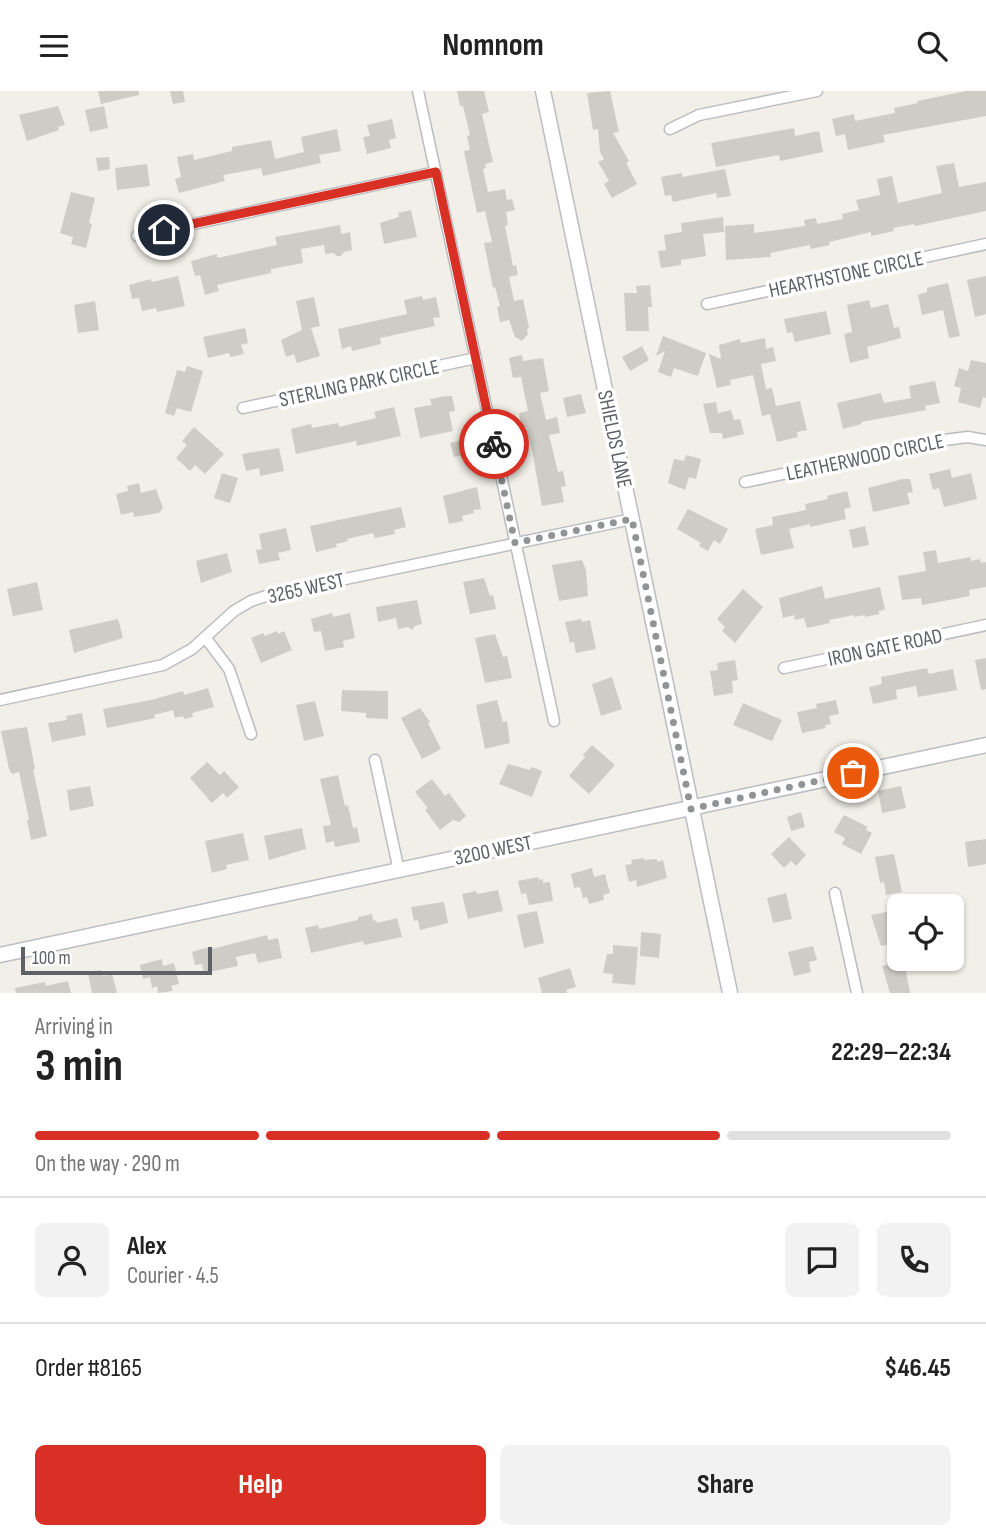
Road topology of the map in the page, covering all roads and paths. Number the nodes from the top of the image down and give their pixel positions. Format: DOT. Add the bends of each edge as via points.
graph roads {
  1 [pos="418,91"];
  2 [pos="543,91"];
  3 [pos="817,91"];
  4 [pos="670,129"];
  5 [pos="436,172"];
  6 [pos="137,236"];
  7 [pos="986,244"];
  8 [pos="706,304"];
  9 [pos="475,358"];
  10 [pos="243,408"];
  11 [pos="986,440"];
  12 [pos="745,482"];
  13 [pos="632,519"];
  14 [pos="515,543"];
  15 [pos="986,625"];
  16 [pos="205,637"];
  17 [pos="784,668"];
  18 [pos="0,700"];
  19 [pos="554,721"];
  20 [pos="251,734"];
  21 [pos="986,744"];
  22 [pos="375,760"];
  23 [pos="691,809"];
  24 [pos="398,871"];
  25 [pos="835,893"];
  26 [pos="0,955"];
  27 [pos="730,993"];
  28 [pos="857,993"];
  1 -- 5 [label="street"];
  2 -- 13 [label="street, SHIELDS LANE"];
  3 -- 4 [label="street" via="699,115"];
  5 -- 6 [label="street"];
  5 -- 9 [label="street"];
  7 -- 8 [label="street, HEARTHSTONE CIRCLE"];
  9 -- 10 [label="street, STERLING PARK CIRCLE"];
  9 -- 14 [label="street"];
  11 -- 12 [label="street, LEATHERWOOD CIRCLE" via="944,440"];
  13 -- 14 [label="street, 3265 WEST"];
  13 -- 23 [label="street, SHIELDS LANE"];
  14 -- 16 [label="street, 3265 WEST" via="269,595 233,611"];
  14 -- 19 [label="street"];
  15 -- 17 [label="street, IRON GATE ROAD"];
  16 -- 18 [label="street, 3265 WEST" via="163,665"];
  16 -- 20 [label="street" via="229,669"];
  21 -- 23 [label="street, 3200 WEST"];
  22 -- 24 [label="street"];
  23 -- 24 [label="street, 3200 WEST"];
  23 -- 27 [label="street, SHIELDS LANE"];
  24 -- 26 [label="street, 3200 WEST"];
  25 -- 28 [label="street"];
}
